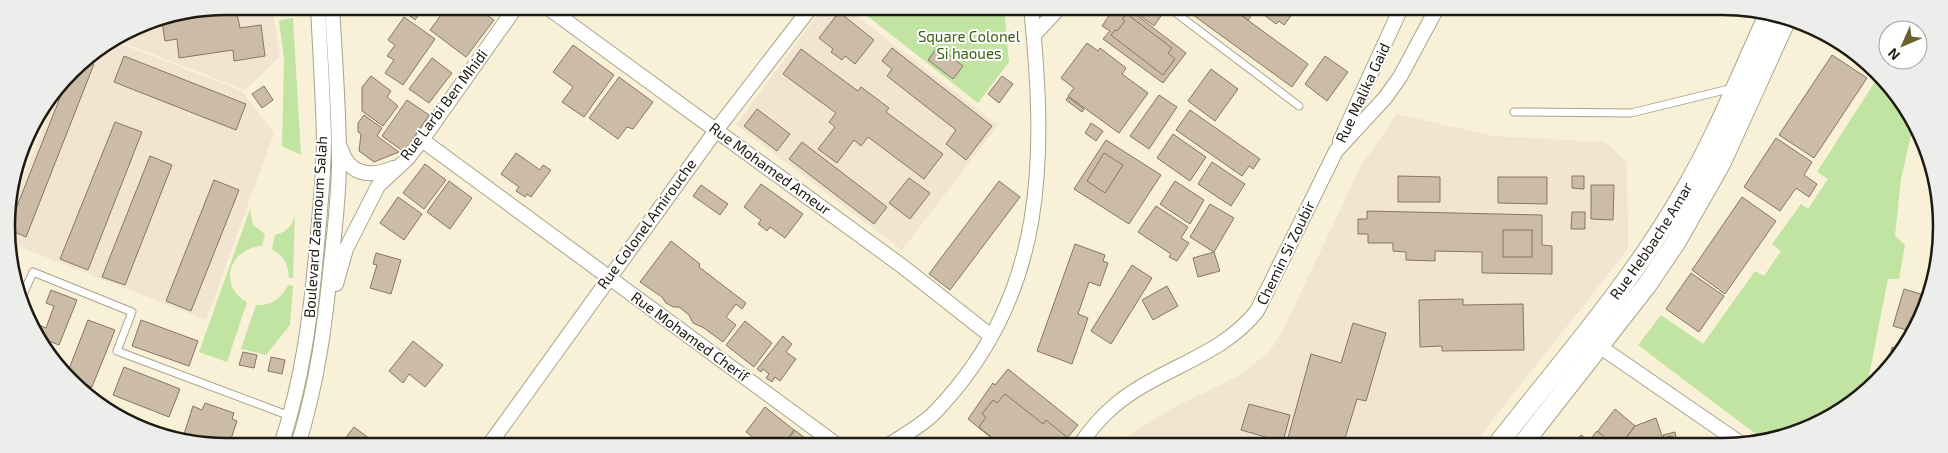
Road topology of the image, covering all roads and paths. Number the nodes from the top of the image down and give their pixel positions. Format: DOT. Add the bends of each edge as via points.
graph roads {
  1 [pos="318,15"];
  2 [pos="332,15"];
  3 [pos="510,15"];
  4 [pos="558,15"];
  5 [pos="805,15"];
  6 [pos="1032,15"];
  7 [pos="1053,15"];
  8 [pos="1177,15"];
  9 [pos="1398,15"];
  10 [pos="1433,15"];
  11 [pos="1766,20"];
  12 [pos="1784,24"];
  13 [pos="1034,35"];
  14 [pos="1734,88"];
  15 [pos="1752,95"];
  16 [pos="1299,106"];
  17 [pos="1514,112"];
  18 [pos="717,129"];
  19 [pos="339,140"];
  20 [pos="422,140"];
  21 [pos="1336,151"];
  22 [pos="398,165"];
  23 [pos="608,277"];
  24 [pos="25,290"];
  25 [pos="327,313"];
  26 [pos="990,336"];
  27 [pos="1599,346"];
  28 [pos="291,416"];
  29 [pos="283,438"];
  30 [pos="300,438"];
  31 [pos="493,438"];
  32 [pos="827,438"];
  33 [pos="899,438"];
  34 [pos="1086,438"];
  35 [pos="1502,438"];
  36 [pos="1527,438"];
  37 [pos="1733,438"];
  1 -- 28 [label="street, Boulevard Zaamoum Salah" via="324,140 322,194 306,351"];
  2 -- 19 [label="street, Boulevard Zaamoum Salah"];
  3 -- 20 [label="street, Rue Larbi Ben Mhidi"];
  4 -- 18 [label="street, Rue Mohamed Ameur"];
  5 -- 18 [label="street, Rue Colonel Amirouche"];
  6 -- 13 [label="street"];
  7 -- 13 [label="street"];
  8 -- 16 [label="lane"];
  9 -- 21 [label="street, Rue Malika Gaid"];
  10 -- 21 [label="street, Chemin Si Zoubir" via="1385,98"];
  11 -- 14 [label="main road, Rue Hebbache Amar"];
  12 -- 15 [label="main road, Rue Hebbache Amar"];
  13 -- 26 [label="street" via="1040,133 1031,230 1006,307"];
  14 -- 15 [label="lane"];
  14 -- 17 [label="lane" via="1631,113"];
  14 -- 35 [label="main road, Rue Hebbache Amar" via="1684,192 1643,257"];
  15 -- 27 [label="main road, Rue Hebbache Amar" via="1721,163 1676,242"];
  18 -- 23 [label="street, Rue Colonel Amirouche"];
  18 -- 26 [label="street, Rue Mohamed Ameur" via="902,266"];
  19 -- 22 [label="street" via="346,162 361,173 381,173"];
  19 -- 25 [label="street, Boulevard Zaamoum Salah" via="337,209"];
  20 -- 22 [label="street, Rue Larbi Ben Mhidi"];
  20 -- 23 [label="street, Rue Mohamed Cherif"];
  21 -- 34 [label="street, Chemin Si Zoubir" via="1257,311 1246,325 1229,339 1116,405"];
  22 -- 25 [label="street, Rue Larbi Ben Mhidi" via="378,186 358,222 346,249"];
  23 -- 31 [label="street, Rue Colonel Amirouche"];
  23 -- 32 [label="street, Rue Mohamed Cherif"];
  24 -- 28 [label="lane" via="33,272 132,312 117,351"];
  25 -- 30 [label="street, Boulevard Zaamoum Salah" via="309,411"];
  26 -- 33 [label="street" via="975,364 937,411"];
  27 -- 36 [label="main road, Rue Hebbache Amar"];
  27 -- 37 [label="street"];
  28 -- 29 [label="street, Boulevard Zaamoum Salah"];
}
